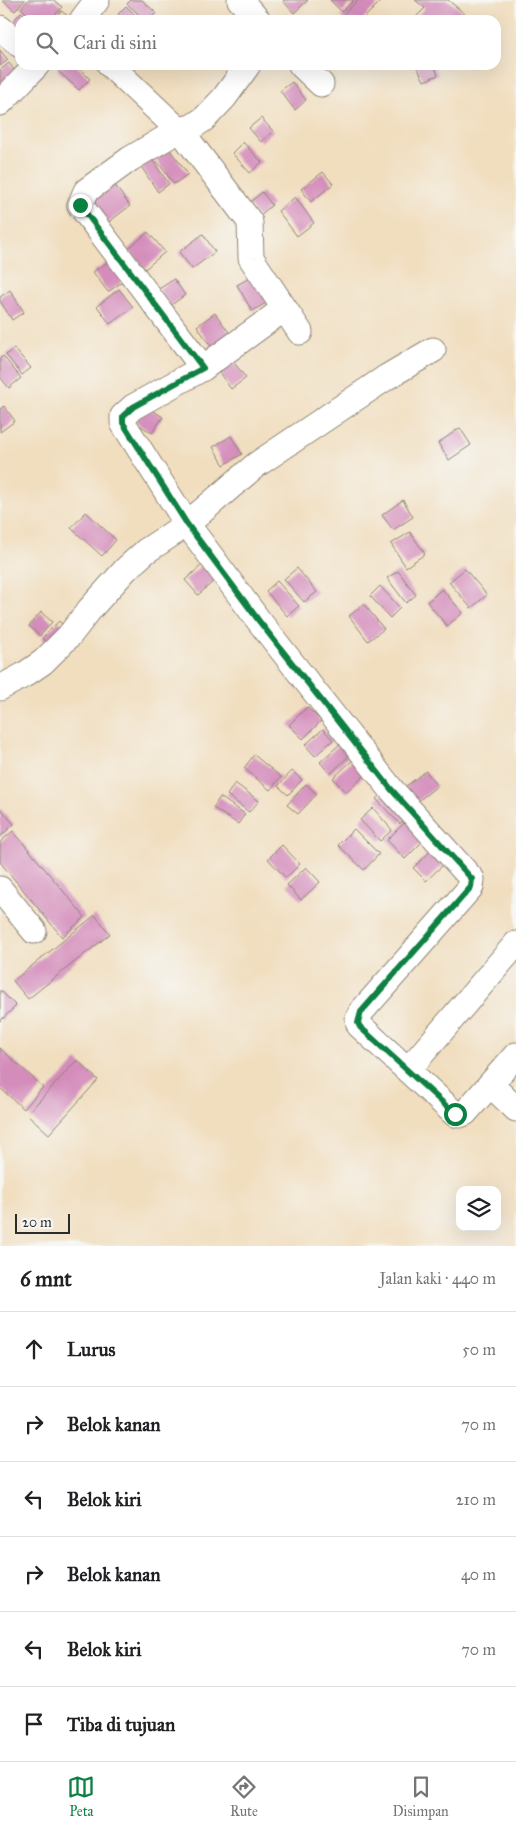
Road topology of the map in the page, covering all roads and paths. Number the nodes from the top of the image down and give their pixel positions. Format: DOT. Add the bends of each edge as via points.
graph roads {
  1 [pos="97,0"];
  2 [pos="240,0"];
  3 [pos="86,15"];
  4 [pos="254,15"];
  5 [pos="0,28"];
  6 [pos="15,41"];
  7 [pos="32,70"];
  8 [pos="115,70"];
  9 [pos="244,70"];
  10 [pos="306,70"];
  11 [pos="321,84"];
  12 [pos="0,103"];
  13 [pos="179,130"];
  14 [pos="284,309"];
  15 [pos="300,332"];
  16 [pos="433,350"];
  17 [pos="203,368"];
  18 [pos="187,524"];
  19 [pos="0,688"];
  20 [pos="0,889"];
  21 [pos="34,931"];
  22 [pos="516,944"];
  23 [pos="516,1055"];
  24 [pos="408,1070"];
  25 [pos="491,1085"];
  26 [pos="516,1109"];
  1 -- 3 [label="street"];
  2 -- 4 [label="street"];
  5 -- 6 [label="street"];
  7 -- 12 [label="street"];
  8 -- 13 [label="street"];
  9 -- 13 [label="street" via="204,119"];
  10 -- 11 [label="street"];
  13 -- 14 [label="street" via="250,222 251,258"];
  13 -- 17 [label="street" via="97,182 86,191 80,205"];
  14 -- 15 [label="street"];
  14 -- 17 [label="street"];
  16 -- 18 [label="street" via="256,465"];
  17 -- 18 [label="street" via="133,407 123,416 123,423"];
  18 -- 19 [label="street" via="146,550 126,569 44,662"];
  18 -- 24 [label="street" via="391,789 472,879 471,887 359,1015 360,1027"];
  20 -- 21 [label="street"];
  22 -- 24 [label="street"];
  23 -- 25 [label="street"];
  24 -- 25 [label="street" via="455,1114 460,1115"];
  25 -- 26 [label="street"];
}
